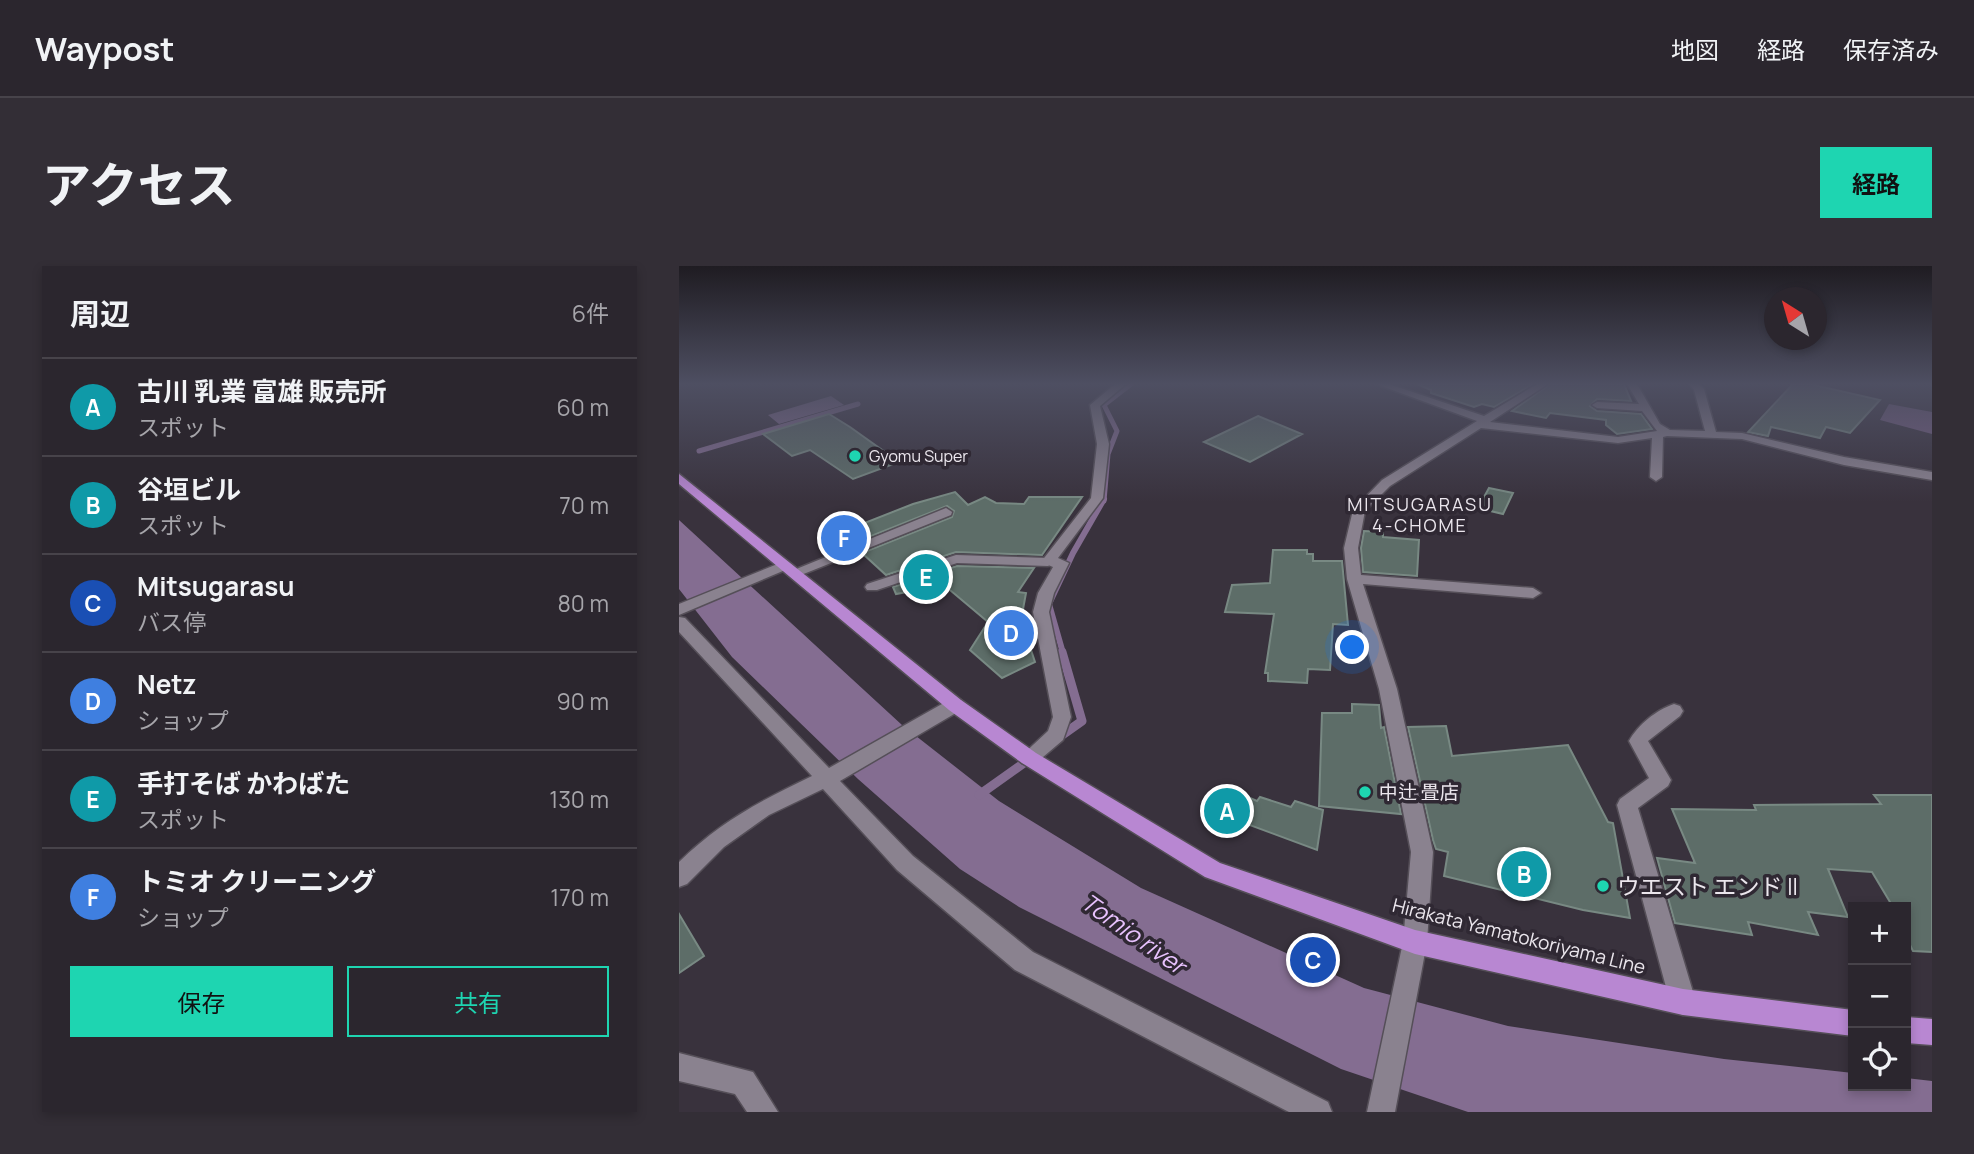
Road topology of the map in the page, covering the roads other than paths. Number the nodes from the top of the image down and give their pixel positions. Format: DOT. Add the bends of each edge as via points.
graph roads {
  1 [pos="1099,423"];
  2 [pos="1477,423"];
  3 [pos="1490,423"];
  4 [pos="1655,423"];
  5 [pos="1708,423"];
  6 [pos="1663,433"];
  7 [pos="1711,433"];
  8 [pos="1932,476"];
  9 [pos="1657,477"];
  10 [pos="679,478"];
  11 [pos="946,512"];
  12 [pos="1048,562"];
  13 [pos="791,569"];
  14 [pos="1354,579"];
  15 [pos="872,587"];
  16 [pos="1533,593"];
  17 [pos="684,612"];
  18 [pos="955,705"];
  19 [pos="1674,711"];
  20 [pos="1029,758"];
  21 [pos="836,774"];
  22 [pos="679,877"];
  23 [pos="1415,942"];
  24 [pos="1683,1002"];
  25 [pos="1848,1022"];
  26 [pos="1911,1030"];
  27 [pos="1932,1032"];
  28 [pos="679,1067"];
  29 [pos="1384,1100"];
  30 [pos="765,1112"];
  31 [pos="1318,1112"];
  1 -- 12 [label="street" via="1104,444 1097,498"];
  2 -- 14 [label="street" via="1386,482 1359,510 1351,548"];
  3 -- 6 [label="street" via="1618,440"];
  4 -- 6 [label="street"];
  5 -- 7 [label="street"];
  6 -- 7 [label="street"];
  6 -- 9 [label="street"];
  7 -- 8 [label="street"];
  10 -- 13 [label="main road, Hirakata Yamatokoriyama Line"];
  11 -- 13 [label="street"];
  12 -- 15 [label="street" via="956,559"];
  12 -- 20 [label="street" via="1062,563 1041,612 1062,717 1056,736"];
  13 -- 17 [label="street" via="755,579"];
  13 -- 18 [label="main road, Hirakata Yamatokoriyama Line"];
  14 -- 16 [label="street"];
  14 -- 23 [label="street" via="1388,689 1422,852"];
  17 -- 21 [label="street"];
  18 -- 20 [label="main road, Hirakata Yamatokoriyama Line"];
  18 -- 21 [label="street"];
  19 -- 24 [label="street" via="1643,732 1638,741 1661,780 1627,805"];
  20 -- 23 [label="main road, Hirakata Yamatokoriyama Line" via="1213,870"];
  21 -- 22 [label="street" via="762,809 727,832"];
  21 -- 31 [label="street" via="905,863 1024,961"];
  23 -- 24 [label="main road, Hirakata Yamatokoriyama Line"];
  23 -- 29 [label="street"];
  24 -- 25 [label="main road, Hirakata Yamatokoriyama Line"];
  26 -- 27 [label="main road"];
  28 -- 30 [label="street" via="743,1082"];
}
